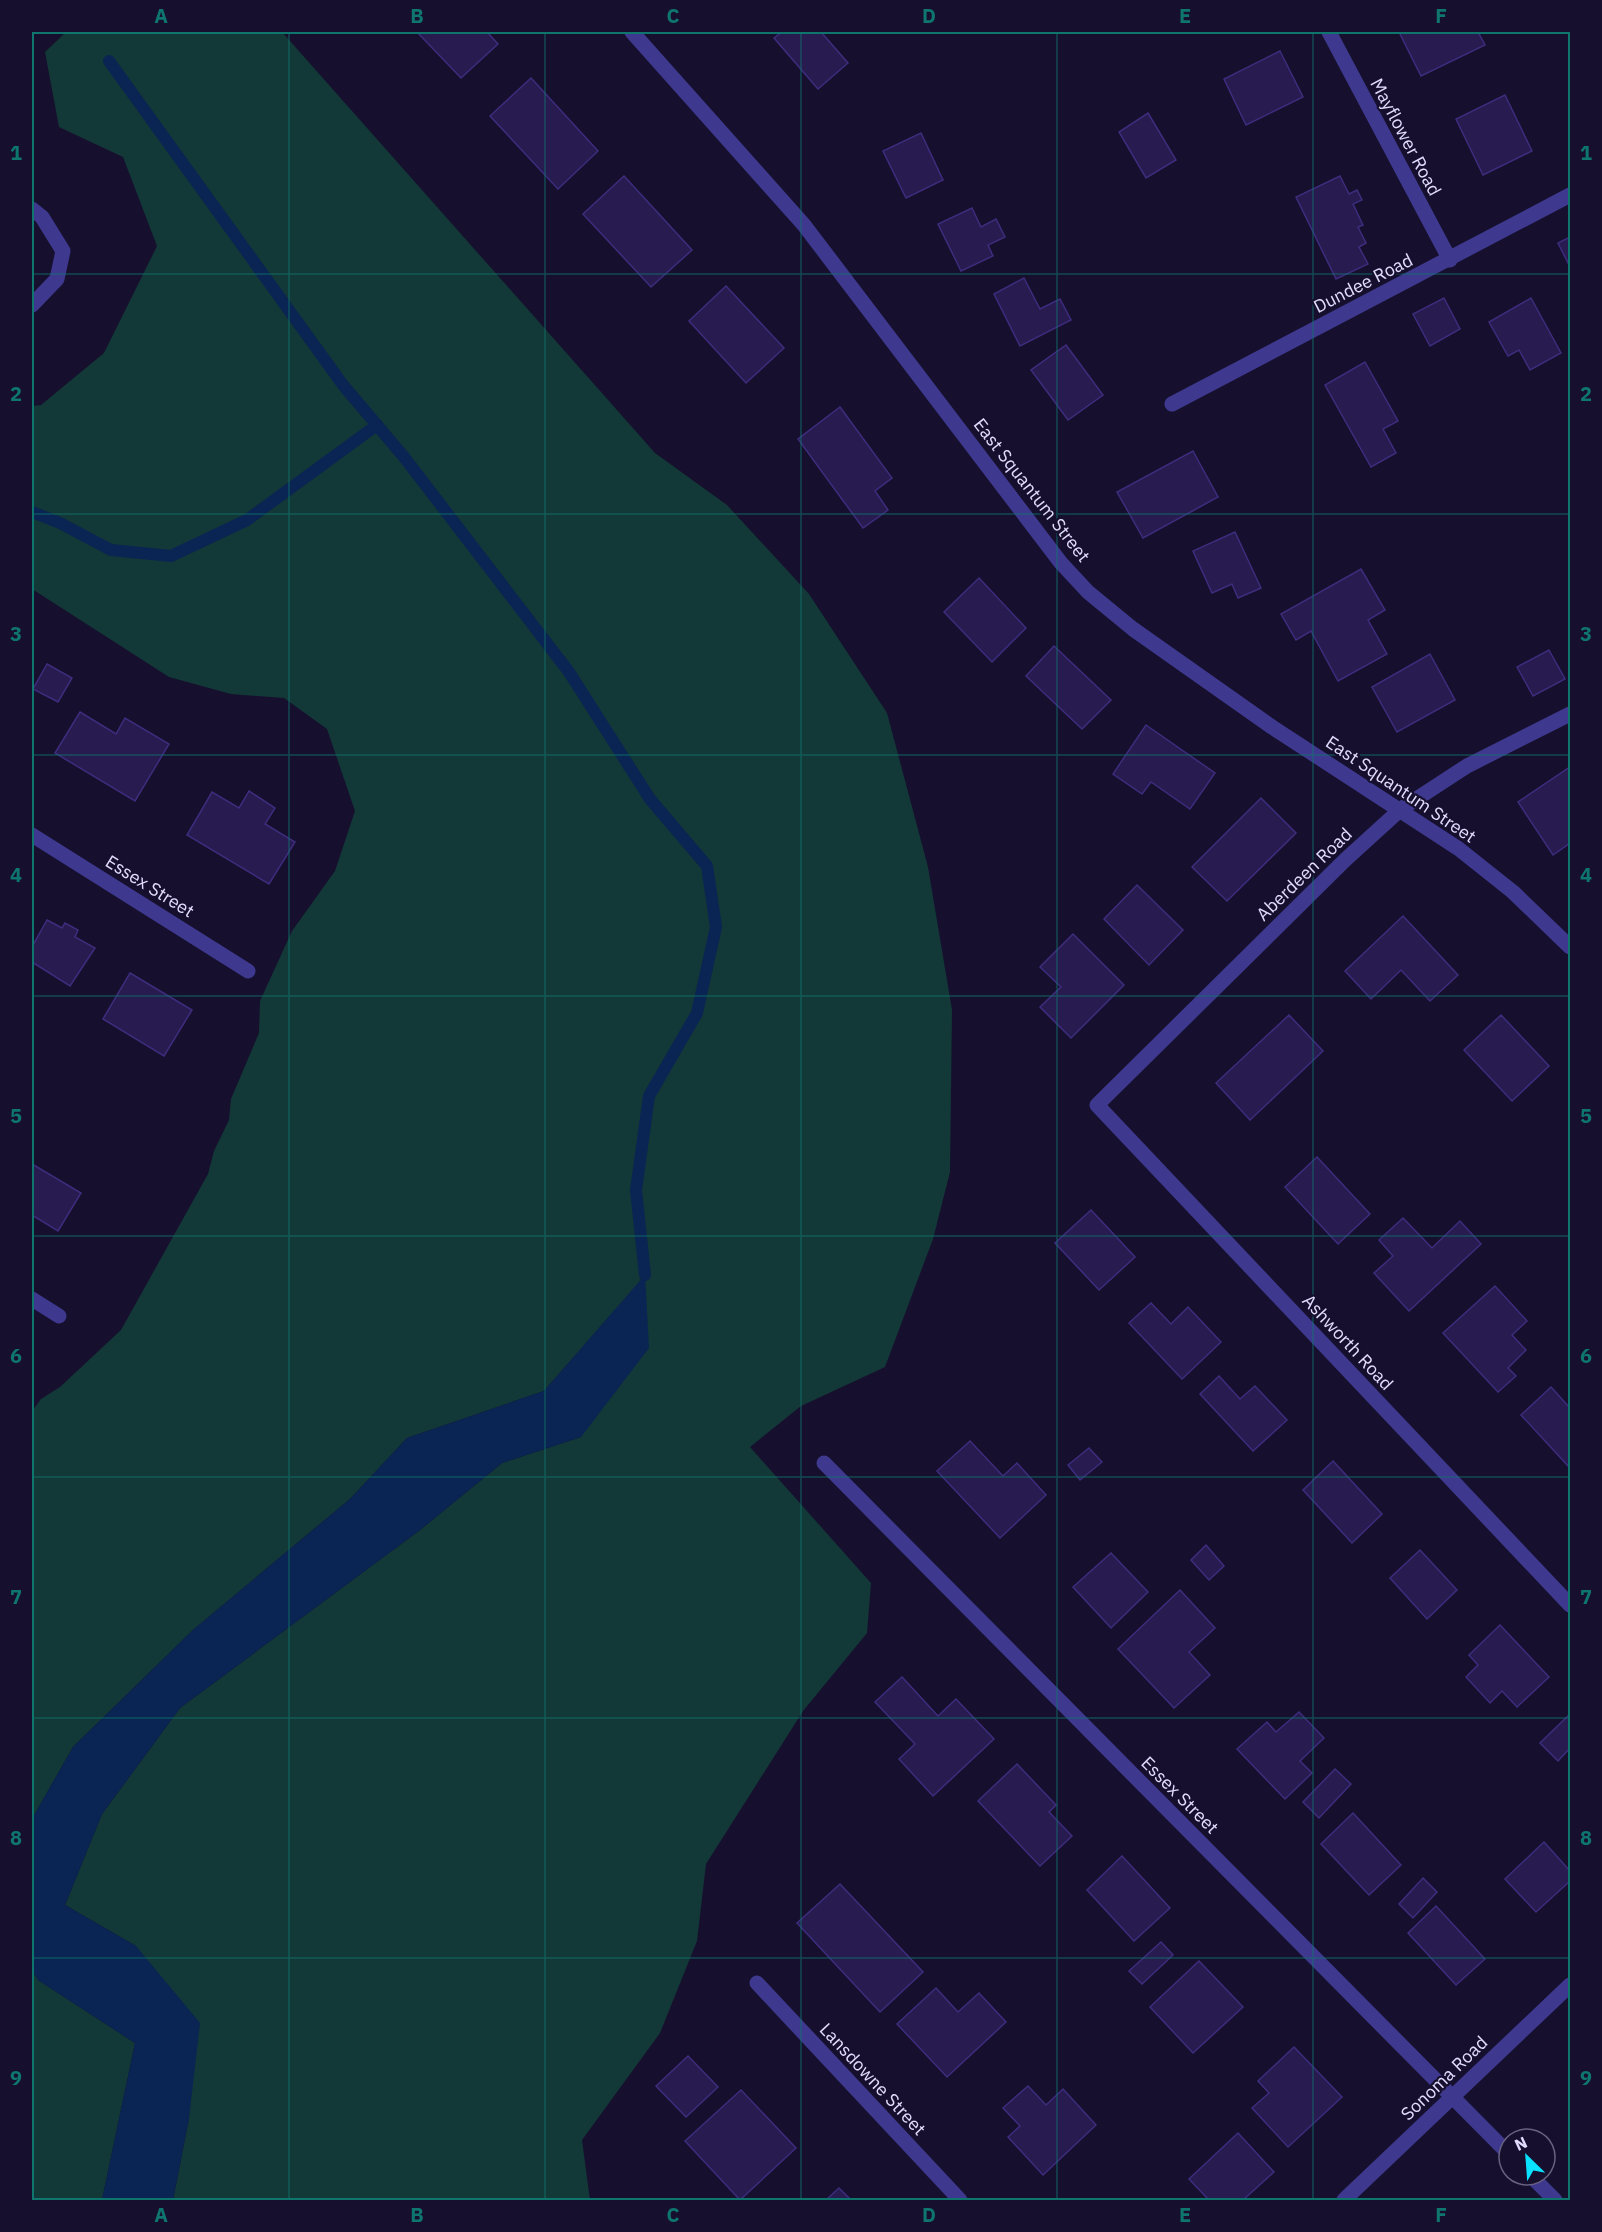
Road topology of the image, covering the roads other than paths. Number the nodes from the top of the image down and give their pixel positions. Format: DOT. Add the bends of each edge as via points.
graph roads {
  1 [pos="632,32"];
  2 [pos="1329,32"];
  3 [pos="1570,195"];
  4 [pos="32,208"];
  5 [pos="1450,260"];
  6 [pos="32,305"];
  7 [pos="1172,404"];
  8 [pos="1570,714"];
  9 [pos="1401,809"];
  10 [pos="32,835"];
  11 [pos="1570,947"];
  12 [pos="248,970"];
  13 [pos="1097,1106"];
  14 [pos="32,1299"];
  15 [pos="59,1316"];
  16 [pos="824,1463"];
  17 [pos="1570,1605"];
  18 [pos="757,1983"];
  19 [pos="1570,1985"];
  20 [pos="1452,2097"];
  21 [pos="1497,2142"];
  22 [pos="1542,2187"];
  23 [pos="960,2200"];
  24 [pos="1344,2200"];
  25 [pos="1555,2200"];
  1 -- 9 [label="street, East Squantum Street" via="804,225 1060,563 1088,592 1115,616 1272,727"];
  2 -- 5 [label="street, Mayflower Road"];
  3 -- 5 [label="street, Dundee Road"];
  4 -- 6 [label="street" via="63,251 57,279"];
  5 -- 7 [label="street, Dundee Road"];
  8 -- 9 [label="street, Aberdeen Road" via="1467,766"];
  9 -- 11 [label="street, East Squantum Street" via="1513,892"];
  9 -- 13 [label="street, Aberdeen Road"];
  10 -- 12 [label="street, Essex Street"];
  13 -- 17 [label="street, Ashworth Road"];
  14 -- 15 [label="street"];
  16 -- 20 [label="street, Essex Street"];
  18 -- 23 [label="street, Lansdowne Street"];
  19 -- 20 [label="street, Sonoma Road"];
  20 -- 21 [label="street, Essex Street"];
  20 -- 24 [label="street, Sonoma Road"];
  22 -- 25 [label="street"];
}
